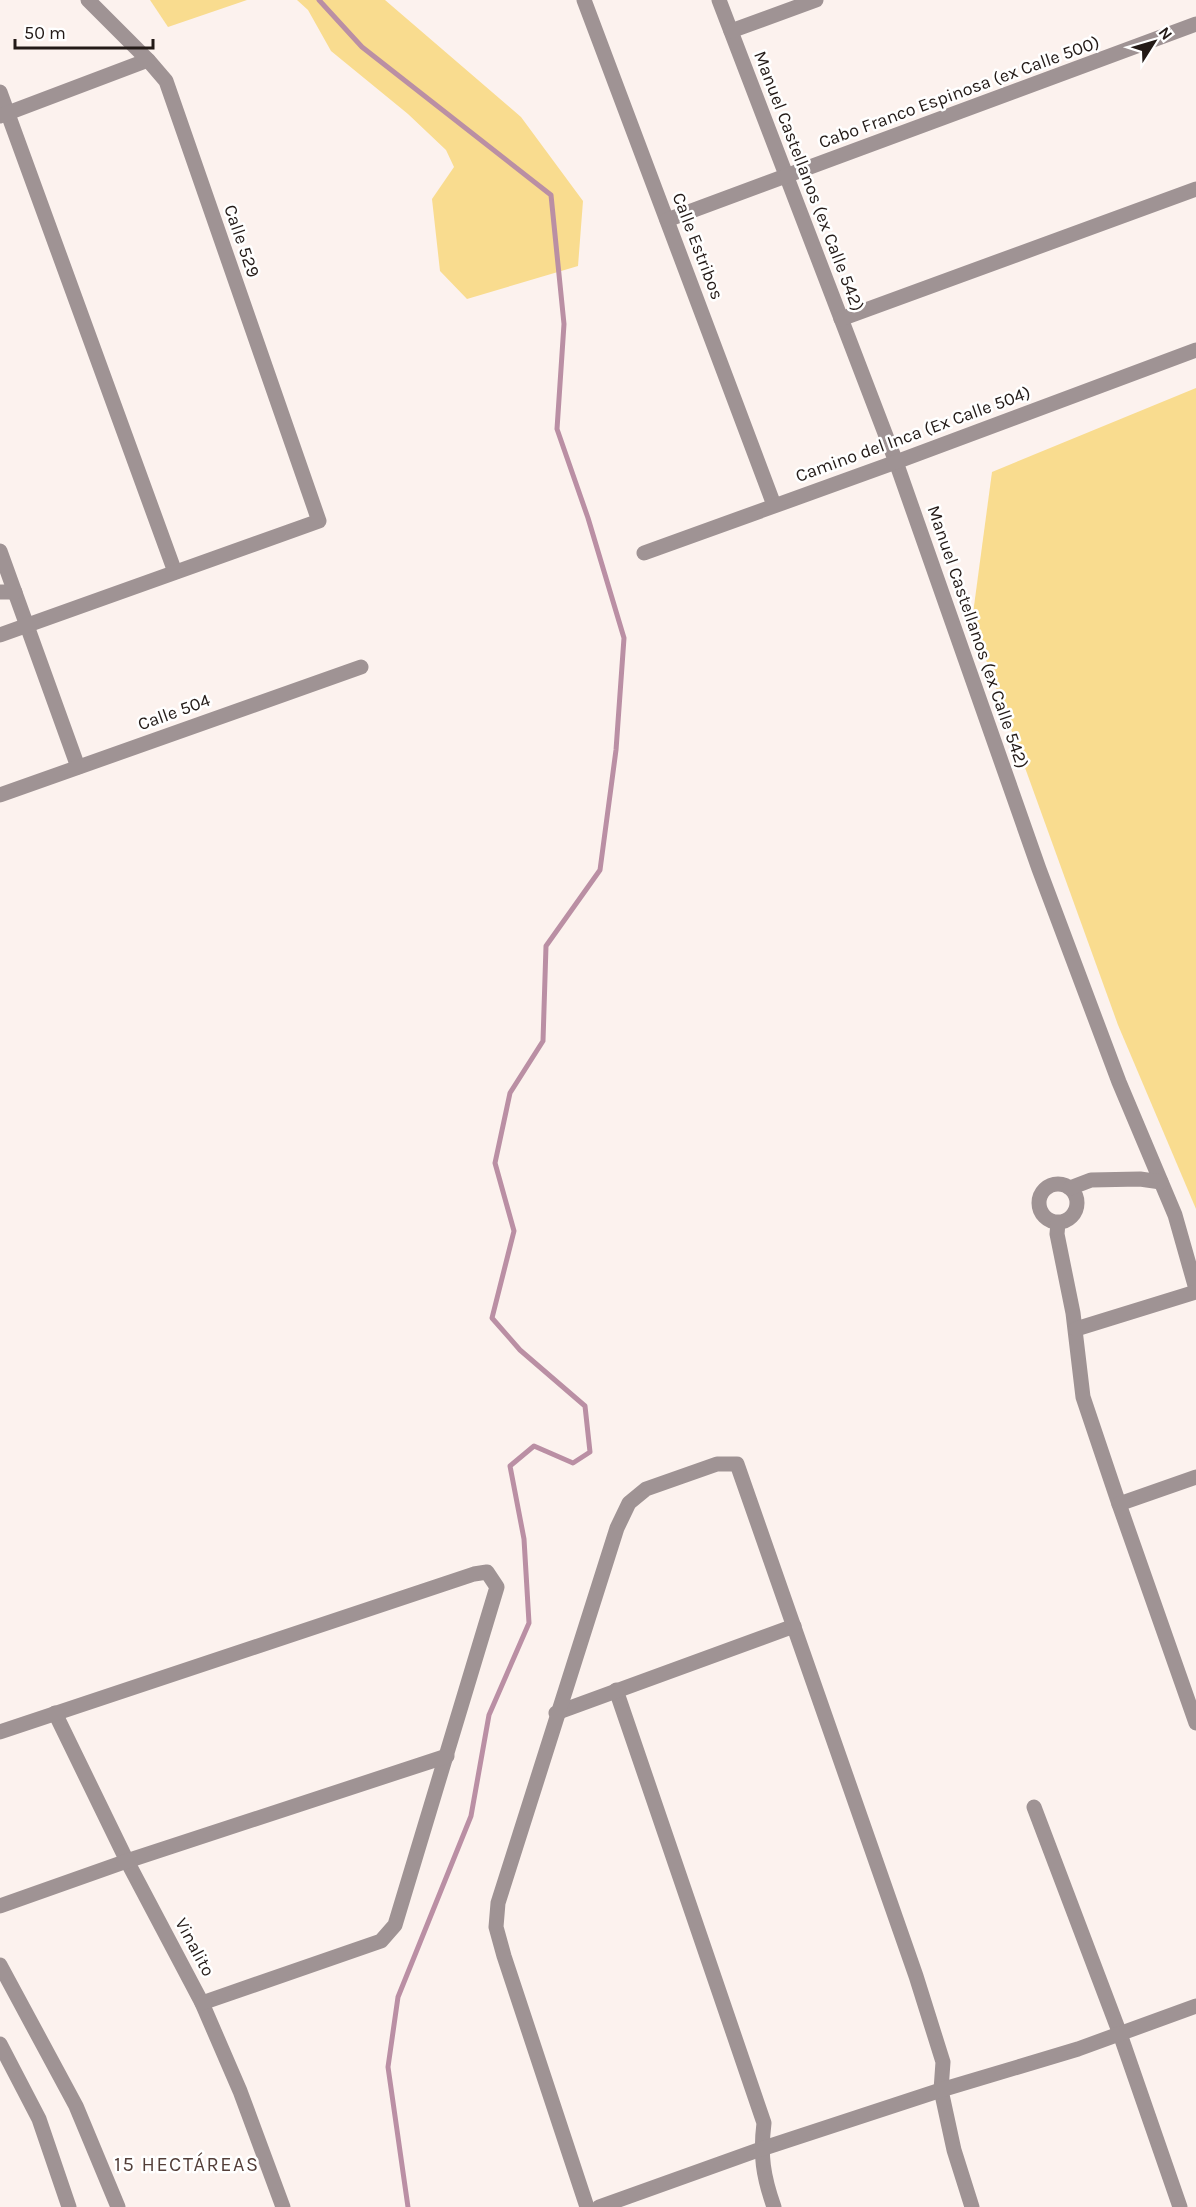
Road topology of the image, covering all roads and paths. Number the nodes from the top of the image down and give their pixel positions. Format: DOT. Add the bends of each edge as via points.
graph roads {
  1 [pos="88,0"];
  2 [pos="584,0"];
  3 [pos="719,0"];
  4 [pos="816,0"];
  5 [pos="1196,24"];
  6 [pos="731,31"];
  7 [pos="148,60"];
  8 [pos="0,92"];
  9 [pos="4,114"];
  10 [pos="786,177"];
  11 [pos="1196,189"];
  12 [pos="667,220"];
  13 [pos="841,319"];
  14 [pos="1196,350"];
  15 [pos="896,462"];
  16 [pos="774,505"];
  17 [pos="0,551"];
  18 [pos="644,553"];
  19 [pos="175,572"];
  20 [pos="8,592"];
  21 [pos="27,625"];
  22 [pos="0,635"];
  23 [pos="361,666"];
  24 [pos="78,767"];
  25 [pos="0,795"];
  26 [pos="1161,1182"];
  27 [pos="1070,1188"];
  28 [pos="1058,1223"];
  29 [pos="1196,1290"];
  30 [pos="1076,1329"];
  31 [pos="1196,1477"];
  32 [pos="1119,1504"];
  33 [pos="794,1626"];
  34 [pos="615,1690"];
  35 [pos="55,1713"];
  36 [pos="556,1713"];
  37 [pos="1196,1723"];
  38 [pos="0,1732"];
  39 [pos="447,1756"];
  40 [pos="1034,1807"];
  41 [pos="127,1861"];
  42 [pos="0,1906"];
  43 [pos="0,1965"];
  44 [pos="202,2003"];
  45 [pos="1196,2006"];
  46 [pos="1120,2034"];
  47 [pos="0,2044"];
  48 [pos="941,2090"];
  49 [pos="761,2149"];
  50 [pos="69,2207"];
  51 [pos="118,2207"];
  52 [pos="283,2207"];
  53 [pos="587,2207"];
  54 [pos="599,2207"];
  55 [pos="774,2207"];
  56 [pos="972,2207"];
  57 [pos="1180,2207"];
  1 -- 7 [label="street, Calle 529"];
  2 -- 12 [label="street, Calle Estribos"];
  3 -- 6 [label="street, Manuel Castellanos (ex Calle 542)"];
  4 -- 6 [label="street"];
  5 -- 10 [label="street, Cabo Franco Espinosa (ex Calle 500)"];
  6 -- 10 [label="street, Manuel Castellanos (ex Calle 542)"];
  7 -- 9 [label="street"];
  7 -- 19 [label="street, Calle 529" via="166,81 319,521"];
  8 -- 9 [label="street"];
  9 -- 19 [label="street"];
  10 -- 12 [label="street, Cabo Franco Espinosa (ex Calle 500)"];
  10 -- 13 [label="street, Manuel Castellanos (ex Calle 542)"];
  11 -- 13 [label="street"];
  12 -- 16 [label="street, Calle Estribos"];
  13 -- 15 [label="street, Manuel Castellanos (ex Calle 542)"];
  14 -- 15 [label="street, Camino del Inca (Ex Calle 504)"];
  15 -- 16 [label="street, Camino del Inca (Ex Calle 504)"];
  15 -- 26 [label="street, Manuel Castellanos (ex Calle 542)" via="1039,869"];
  16 -- 18 [label="street, Camino del Inca (Ex Calle 504)"];
  17 -- 20 [label="street"];
  19 -- 21 [label="street"];
  20 -- 21 [label="street"];
  21 -- 22 [label="street"];
  21 -- 24 [label="street"];
  23 -- 24 [label="street, Calle 504"];
  24 -- 25 [label="street, Calle 504"];
  26 -- 27 [label="street" via="1091,1180"];
  26 -- 29 [label="street, Manuel Castellanos (ex Calle 542)" via="1175,1215"];
  27 -- 28 [label="street" via="1077,1206 1070,1218"];
  27 -- 28 [label="street" via="1052,1184 1039,1196 1042,1215"];
  28 -- 30 [label="street"];
  29 -- 30 [label="street"];
  30 -- 32 [label="street" via="1083,1397"];
  31 -- 32 [label="street"];
  32 -- 37 [label="street"];
  33 -- 34 [label="street"];
  33 -- 36 [label="street" via="737,1464 717,1464 646,1489 629,1503 617,1528"];
  33 -- 48 [label="street" via="916,1976 943,2062"];
  34 -- 36 [label="street"];
  34 -- 49 [label="street" via="764,2122"];
  35 -- 38 [label="street"];
  35 -- 39 [label="street" via="487,1572 497,1587"];
  35 -- 41 [label="street, Vinalito"];
  36 -- 53 [label="street" via="498,1904 496,1928"];
  39 -- 41 [label="street"];
  39 -- 44 [label="street" via="395,1925 381,1941"];
  40 -- 46 [label="street"];
  41 -- 42 [label="street"];
  41 -- 44 [label="street, Vinalito"];
  43 -- 51 [label="street" via="76,2106"];
  44 -- 52 [label="street, Vinalito"];
  45 -- 46 [label="street"];
  46 -- 48 [label="street"];
  46 -- 57 [label="street"];
  47 -- 50 [label="street" via="39,2119"];
  48 -- 49 [label="street"];
  48 -- 56 [label="street"];
  49 -- 54 [label="street"];
  49 -- 55 [label="street" via="764,2178"];
}
